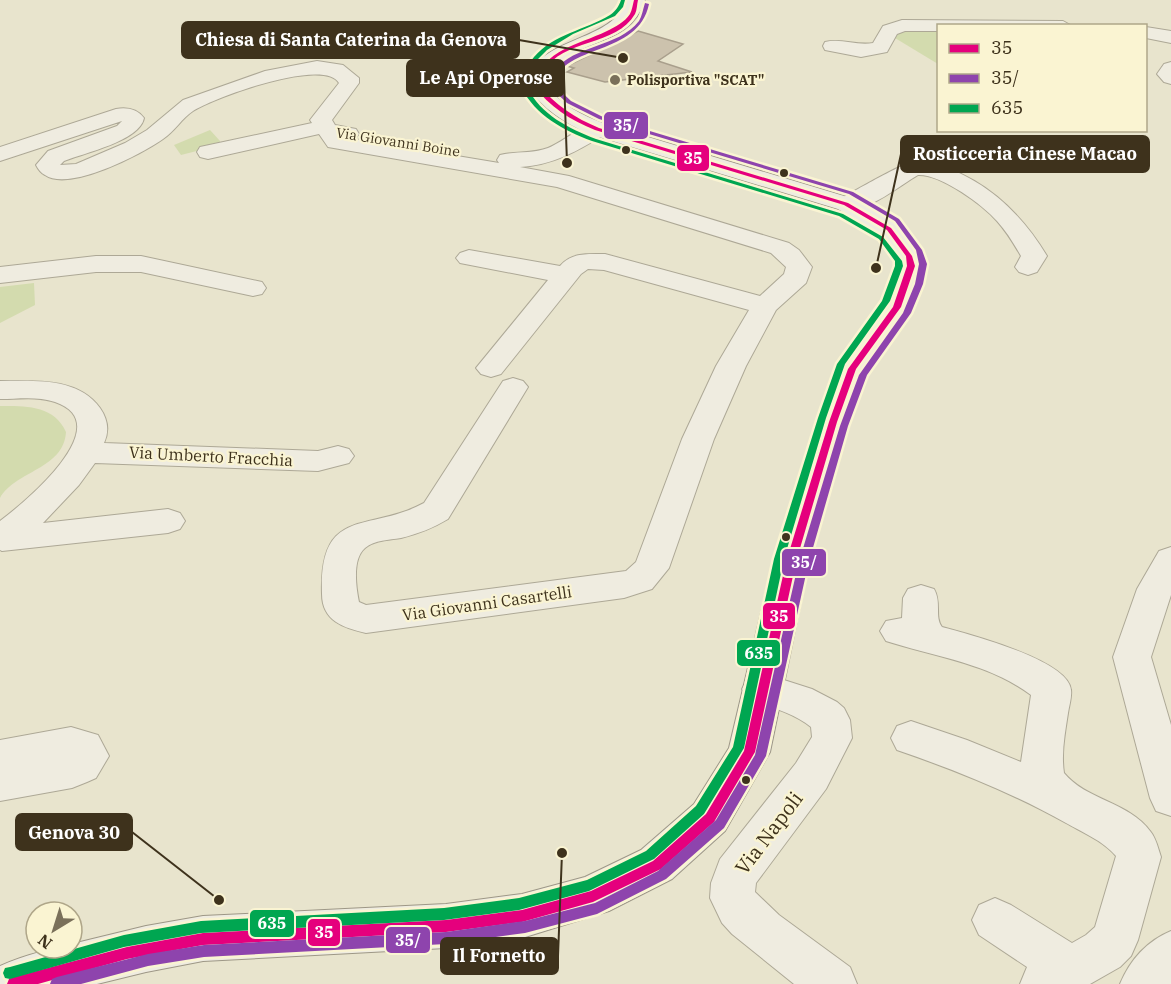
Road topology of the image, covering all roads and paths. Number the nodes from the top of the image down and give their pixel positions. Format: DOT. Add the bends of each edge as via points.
graph roads {
  1 [pos="636,0"];
  2 [pos="937,25"];
  3 [pos="1147,33"];
  4 [pos="1171,38"];
  5 [pos="1147,39"];
  6 [pos="832,46"];
  7 [pos="1171,68"];
  8 [pos="1171,78"];
  9 [pos="597,129"];
  10 [pos="329,130"];
  11 [pos="208,152"];
  12 [pos="0,154"];
  13 [pos="846,204"];
  14 [pos="469,258"];
  15 [pos="1028,267"];
  16 [pos="0,274"];
  17 [pos="564,275"];
  18 [pos="257,298"];
  19 [pos="765,306"];
  20 [pos="0,390"];
  21 [pos="84,452"];
  22 [pos="338,456"];
  23 [pos="168,521"];
  24 [pos="0,538"];
  25 [pos="1171,560"];
  26 [pos="917,623"];
  27 [pos="762,689"];
  28 [pos="911,738"];
  29 [pos="0,757"];
  30 [pos="0,783"];
  31 [pos="1171,798"];
  32 [pos="1064,799"];
  33 [pos="995,920"];
  34 [pos="1171,954"];
  35 [pos="1057,977"];
  36 [pos="15,984"];
  37 [pos="833,984"];
  38 [pos="1144,984"];
  1 -- 9 [label="street" via="628,19 556,56 536,80 549,102"];
  2 -- 6 [label="street" via="902,25 890,30 880,48 861,51"];
  3 -- 4 [label="street"];
  4 -- 5 [label="street"];
  7 -- 8 [label="street" via="1167,74"];
  9 -- 10 [label="street, Via Giovanni Boine" via="556,154 522,161"];
  9 -- 13 [label="street"];
  10 -- 11 [label="street"];
  10 -- 12 [label="street, Via Giovanni Boine" via="322,119 349,78 331,69 306,68 277,74 181,108 155,135 82,170 55,173 47,165 56,156 125,130 133,118 116,115"];
  10 -- 19 [label="street, Via Giovanni Casartelli" via="336,142 561,181 780,248 794,259 799,272"];
  13 -- 15 [label="street" via="913,169 942,174 1002,213 1034,256"];
  13 -- 27 [label="street" via="889,230 909,256 911,266 897,307 852,369 791,562"];
  14 -- 17 [label="street"];
  16 -- 18 [label="street" via="96,264 114,273"];
  17 -- 19 [label="street, Via Giovanni Casartelli" via="579,263 600,261"];
  17 -- 19 [label="street, Via Giovanni Casartelli" via="502,377 436,511 419,520 364,533 344,550 340,599 348,614 366,619 639,580 651,568 698,439 731,366"];
  20 -- 21 [label="street" via="54,392 81,404 90,415 93,429"];
  21 -- 22 [label="street, Via Umberto Fracchia" via="318,461"];
  21 -- 24 [label="street" via="47,502"];
  23 -- 24 [label="street"];
  25 -- 31 [label="street" via="1155,588 1132,657"];
  26 -- 32 [label="street" via="1037,677 1052,689 1042,761 1046,781"];
  27 -- 36 [label="street" via="749,752 723,800 686,844 664,861 599,895 566,906 487,921 397,930 220,937 144,948"];
  27 -- 37 [label="street, Via Napoli" via="796,698 819,710 830,720 832,738 800,794 736,874 733,898 746,916"];
  28 -- 32 [label="street"];
  29 -- 30 [label="street" via="70,744 83,747 88,756 72,770"];
  32 -- 35 [label="street" via="1134,842 1139,857 1114,940 1103,951"];
  33 -- 35 [label="street"];
  34 -- 38 [label="street"];
}
